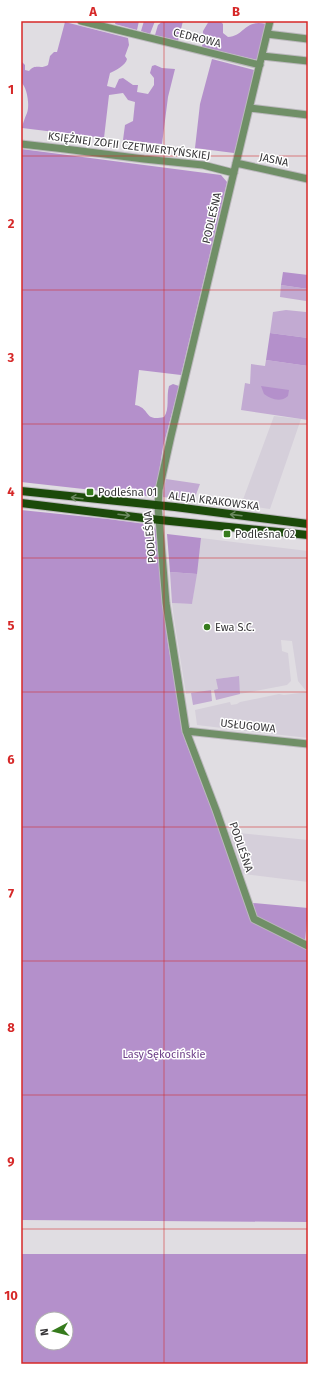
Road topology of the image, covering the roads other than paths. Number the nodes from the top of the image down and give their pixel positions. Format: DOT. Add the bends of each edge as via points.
graph roads {
  1 [pos="81,21"];
  2 [pos="270,21"];
  3 [pos="267,34"];
  4 [pos="308,39"];
  5 [pos="262,56"];
  6 [pos="308,61"];
  7 [pos="260,65"];
  8 [pos="250,108"];
  9 [pos="308,115"];
  10 [pos="21,144"];
  11 [pos="236,163"];
  12 [pos="234,173"];
  13 [pos="308,179"];
  14 [pos="21,491"];
  15 [pos="21,503"];
  16 [pos="158,506"];
  17 [pos="160,520"];
  18 [pos="308,524"];
  19 [pos="308,535"];
  20 [pos="186,730"];
  21 [pos="308,744"];
  22 [pos="308,946"];
  1 -- 7 [label="street, CEDROWA"];
  2 -- 3 [label="street, PODLEŚNA"];
  3 -- 4 [label="street"];
  3 -- 5 [label="street, PODLEŚNA"];
  5 -- 6 [label="street"];
  5 -- 7 [label="street, PODLEŚNA"];
  7 -- 8 [label="street, PODLEŚNA"];
  8 -- 9 [label="street"];
  8 -- 11 [label="street, PODLEŚNA"];
  10 -- 12 [label="street, KSIĘŻNEJ ZOFII CZETWERTYŃSKIEJ" via="203,165"];
  11 -- 12 [label="street, PODLEŚNA"];
  11 -- 13 [label="street, JASNA"];
  12 -- 16 [label="street, PODLEŚNA" via="171,436"];
  16 -- 14 [label="main road, ALEJA KRAKOWSKA, one-way"];
  15 -- 17 [label="main road, ALEJA KRAKOWSKA, one-way"];
  16 -- 17 [label="street, PODLEŚNA"];
  18 -- 16 [label="main road, ALEJA KRAKOWSKA, one-way"];
  17 -- 19 [label="main road, ALEJA KRAKOWSKA"];
  17 -- 20 [label="street, PODLEŚNA" via="166,602"];
  20 -- 21 [label="street, USŁUGOWA"];
  20 -- 22 [label="street, PODLEŚNA" via="254,919"];
}
